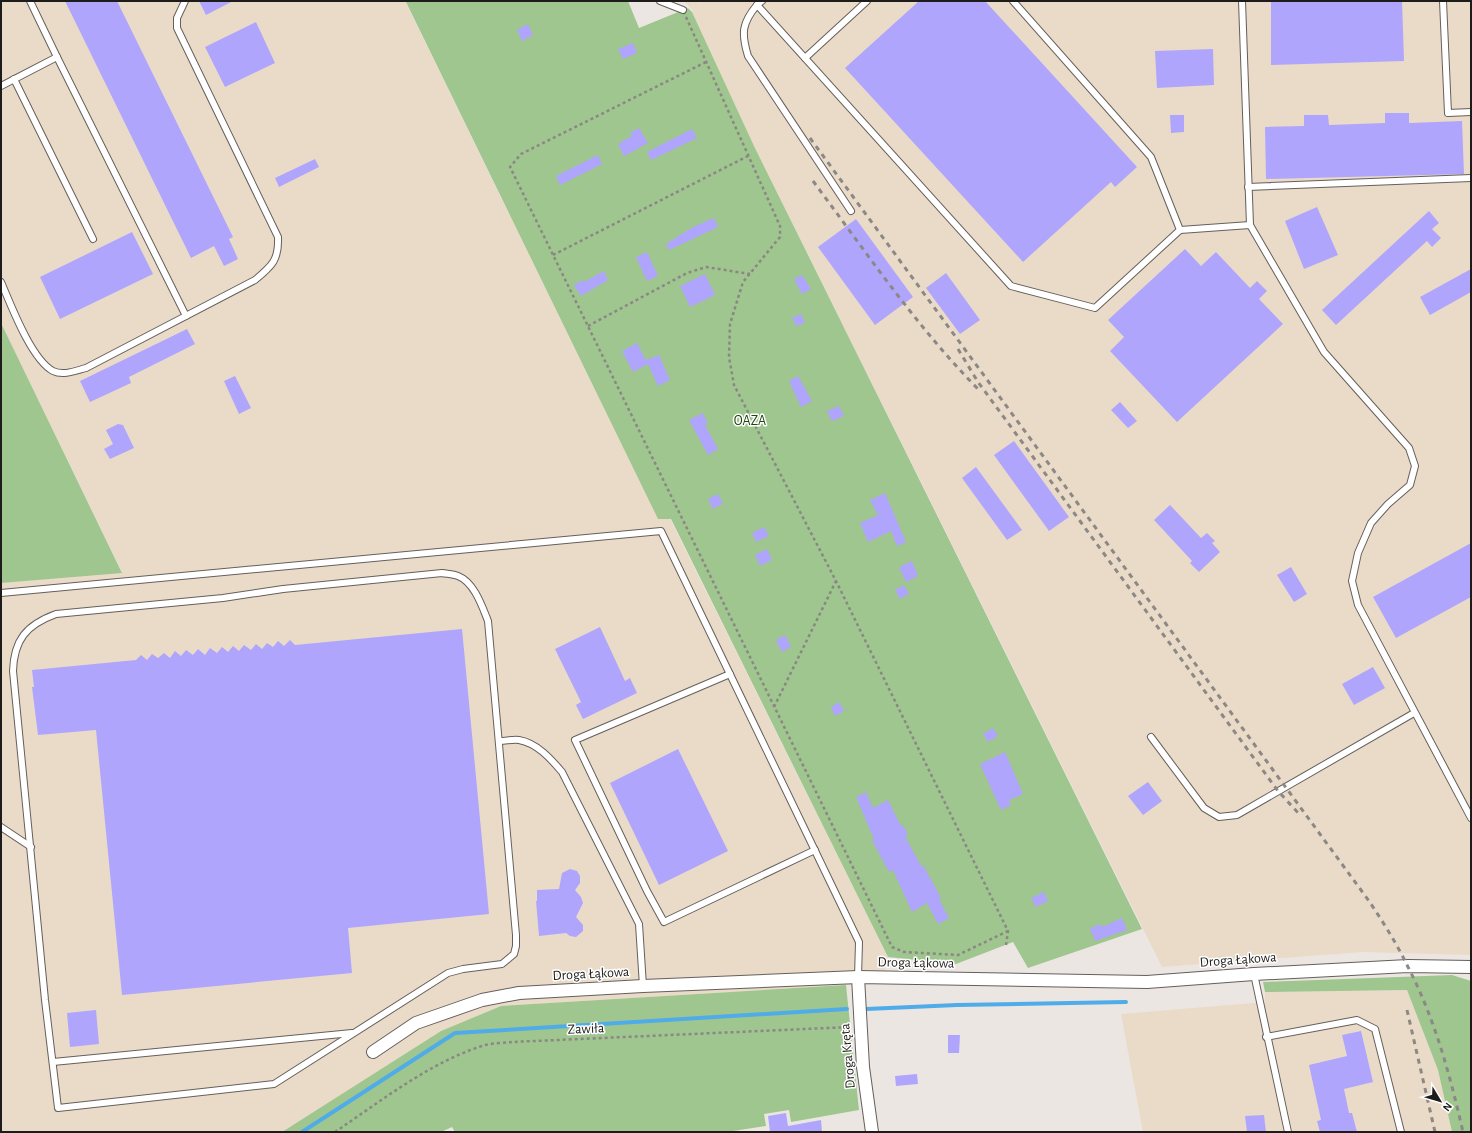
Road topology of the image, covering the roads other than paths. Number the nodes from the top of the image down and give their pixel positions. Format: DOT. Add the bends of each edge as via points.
graph roads {
  1 [pos="30,1"];
  2 [pos="185,1"];
  3 [pos="660,1"];
  4 [pos="868,1"];
  5 [pos="1013,1"];
  6 [pos="1242,1"];
  7 [pos="1443,1"];
  8 [pos="759,3"];
  9 [pos="683,10"];
  10 [pos="57,57"];
  11 [pos="805,58"];
  12 [pos="14,79"];
  13 [pos="1,86"];
  14 [pos="1471,112"];
  15 [pos="1471,178"];
  16 [pos="1248,187"];
  17 [pos="851,211"];
  18 [pos="1250,224"];
  19 [pos="1180,230"];
  20 [pos="93,239"];
  21 [pos="1,282"];
  22 [pos="186,316"];
  23 [pos="1,593"];
  24 [pos="730,674"];
  25 [pos="1414,712"];
  26 [pos="1151,737"];
  27 [pos="500,741"];
  28 [pos="1471,818"];
  29 [pos="1,827"];
  30 [pos="31,847"];
  31 [pos="815,850"];
  32 [pos="1471,967"];
  33 [pos="1254,974"];
  34 [pos="858,977"];
  35 [pos="643,986"];
  36 [pos="354,1033"];
  37 [pos="1266,1037"];
  38 [pos="373,1052"];
  39 [pos="53,1062"];
  40 [pos="872,1132"];
  41 [pos="1288,1132"];
  42 [pos="1401,1132"];
  1 -- 10 [label="lane"];
  2 -- 22 [label="lane" via="177,18 177,28 278,237 279,252 270,268 255,280"];
  3 -- 9 [label="lane"];
  4 -- 11 [label="lane"];
  5 -- 19 [label="lane" via="1151,156"];
  6 -- 16 [label="lane"];
  7 -- 14 [label="lane" via="1448,113"];
  8 -- 11 [label="lane"];
  8 -- 17 [label="lane" via="747,18 743,32 748,56"];
  10 -- 12 [label="lane"];
  10 -- 22 [label="lane"];
  11 -- 19 [label="lane" via="1011,286 1095,308"];
  12 -- 13 [label="lane"];
  12 -- 20 [label="lane"];
  15 -- 16 [label="lane"];
  16 -- 18 [label="lane"];
  18 -- 19 [label="lane"];
  18 -- 25 [label="lane" via="1324,352 1409,448 1415,466 1410,485 1388,504 1372,523 1358,553 1352,581 1358,606"];
  21 -- 22 [label="lane" via="28,340 43,363 53,371 66,374 86,368"];
  23 -- 24 [label="lane" via="661,531"];
  24 -- 31 [label="lane"];
  24 -- 31 [label="lane" via="575,740 647,891 664,922"];
  25 -- 26 [label="lane" via="1237,815 1231,816 1219,817 1204,808"];
  25 -- 28 [label="lane"];
  27 -- 30 [label="lane" via="488,621 469,585 459,576 442,573 420,574 223,598 56,614 40,620 29,628 20,639 13,655"];
  27 -- 35 [label="lane" via="519,740 534,746 549,757 562,772 639,924"];
  27 -- 36 [label="lane" via="516,935 514,954 502,964 448,973"];
  29 -- 30 [label="lane"];
  30 -- 39 [label="lane"];
  31 -- 34 [label="lane" via="859,942"];
  32 -- 33 [label="street, Droga Łąkowa" via="1408,966"];
  33 -- 34 [label="street, Droga Łąkowa" via="1146,982"];
  33 -- 37 [label="lane"];
  34 -- 35 [label="street, Droga Łąkowa"];
  34 -- 40 [label="street, Droga Kręta" via="863,1067"];
  35 -- 38 [label="street, Droga Łąkowa" via="519,993 482,1000 416,1024"];
  36 -- 39 [label="lane"];
  36 -- 39 [label="lane" via="274,1084 58,1108"];
  37 -- 41 [label="lane"];
  37 -- 42 [label="lane" via="1357,1020 1375,1029"];
}
